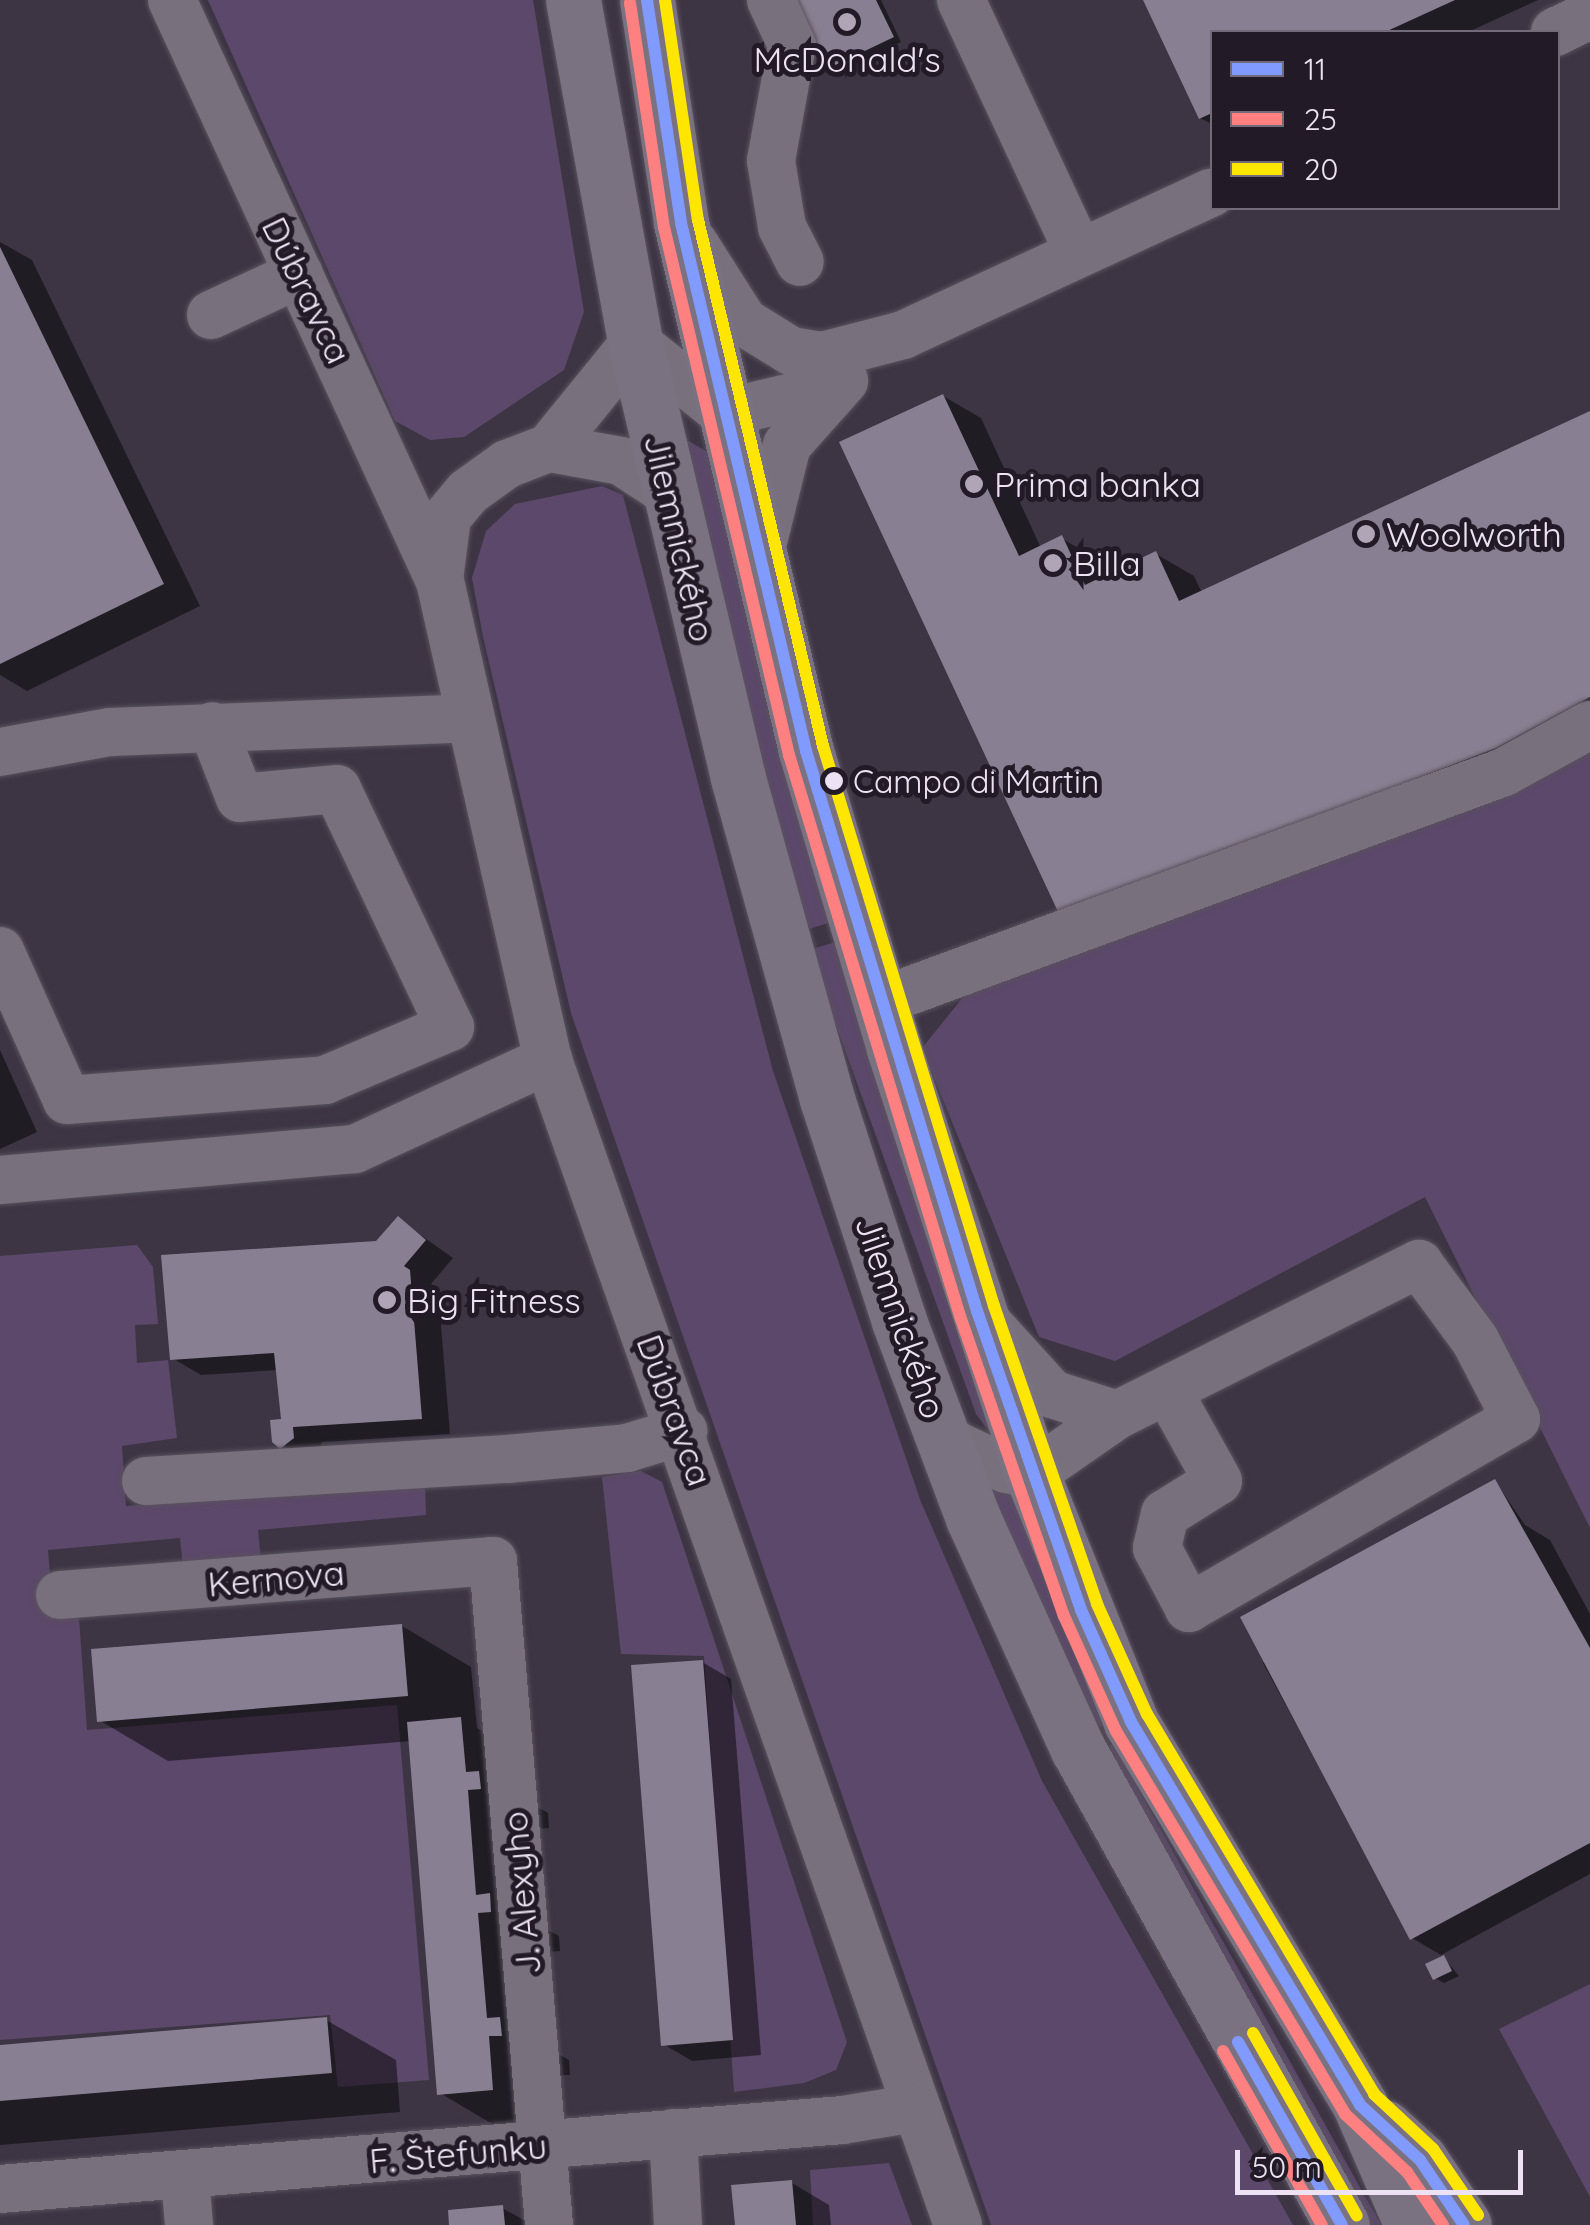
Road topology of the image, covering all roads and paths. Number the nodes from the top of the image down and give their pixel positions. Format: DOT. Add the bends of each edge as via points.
graph roads {
  1 [pos="172,0"];
  2 [pos="573,0"];
  3 [pos="647,0"];
  4 [pos="771,0"];
  5 [pos="960,0"];
  6 [pos="1590,15"];
  7 [pos="1558,30"];
  8 [pos="1210,193"];
  9 [pos="681,223"];
  10 [pos="1079,254"];
  11 [pos="800,262"];
  12 [pos="299,274"];
  13 [pos="211,315"];
  14 [pos="903,335"];
  15 [pos="635,342"];
  16 [pos="835,387"];
  17 [pos="724,413"];
  18 [pos="549,448"];
  19 [pos="668,492"];
  20 [pos="758,562"];
  21 [pos="440,581"];
  22 [pos="470,718"];
  23 [pos="1590,725"];
  24 [pos="212,726"];
  25 [pos="0,752"];
  26 [pos="0,951"];
  27 [pos="879,1002"];
  28 [pos="548,1060"];
  29 [pos="0,1180"];
  30 [pos="977,1311"];
  31 [pos="1168,1391"];
  32 [pos="1118,1414"];
  33 [pos="683,1430"];
  34 [pos="943,1439"];
  35 [pos="1032,1474"];
  36 [pos="146,1482"];
  37 [pos="493,1561"];
  38 [pos="60,1595"];
  39 [pos="1360,2105"];
  40 [pos="916,2108"];
  41 [pos="672,2133"];
  42 [pos="542,2146"];
  43 [pos="1306,2163"];
  44 [pos="184,2178"];
  45 [pos="0,2189"];
  46 [pos="189,2225"];
  47 [pos="549,2225"];
  48 [pos="678,2225"];
  49 [pos="958,2225"];
  50 [pos="1310,2225"];
  51 [pos="1342,2225"];
  52 [pos="1412,2225"];
  53 [pos="1464,2225"];
  1 -- 12 [label="street, Dúbravca"];
  2 -- 15 [label="main road, Jilemnického"];
  3 -- 9 [label="main road, Jilemnického"];
  4 -- 11 [label="street" via="792,45 772,161 782,226"];
  5 -- 10 [label="street"];
  6 -- 7 [label="street"];
  8 -- 10 [label="street, Jilemnického"];
  9 -- 14 [label="street, Jilemnického" via="744,322 790,351 822,356"];
  9 -- 17 [label="main road, Jilemnického"];
  10 -- 14 [label="street, Jilemnického"];
  12 -- 13 [label="street"];
  12 -- 21 [label="street, Dúbravca"];
  14 -- 16 [label="street, Jilemnického"];
  15 -- 17 [label="street, Jilemnického"];
  15 -- 18 [label="street, Dúbravca"];
  15 -- 19 [label="main road, Jilemnického"];
  16 -- 17 [label="street, Jilemnického"];
  16 -- 20 [label="street, Jilemnického" via="787,445"];
  17 -- 20 [label="main road, Jilemnického"];
  18 -- 19 [label="street" via="621,461"];
  18 -- 21 [label="street, Dúbravca" via="507,464 468,492 448,517 439,547"];
  19 -- 34 [label="main road, Jilemnického" via="828,1099"];
  20 -- 27 [label="main road, Jilemnického"];
  21 -- 22 [label="street, Dúbravca"];
  22 -- 24 [label="street"];
  22 -- 28 [label="street, Dúbravca"];
  23 -- 27 [label="street" via="1504,772"];
  24 -- 25 [label="street" via="110,732"];
  24 -- 26 [label="street" via="240,798 337,789 450,1027 325,1080 67,1100"];
  27 -- 30 [label="main road, Jilemnického"];
  28 -- 29 [label="street" via="356,1149"];
  28 -- 33 [label="street, Dúbravca"];
  30 -- 32 [label="street" via="1052,1394"];
  30 -- 35 [label="main road, Jilemnického"];
  31 -- 31 [label="street" via="1420,1264 1475,1340 1516,1419 1189,1608 1157,1548 1165,1514 1218,1481"];
  31 -- 32 [label="street"];
  32 -- 35 [label="street"];
  33 -- 36 [label="street" via="627,1448"];
  33 -- 40 [label="street, Dúbravca"];
  34 -- 35 [label="street"];
  34 -- 43 [label="main road, Jilemnického" via="1078,1749"];
  35 -- 39 [label="main road, Jilemnického" via="1132,1722"];
  37 -- 38 [label="street, Kernova"];
  37 -- 42 [label="street, J. Alexyho"];
  39 -- 52 [label="main road, Jilemnického"];
  39 -- 53 [label="main road" via="1420,2160"];
  40 -- 41 [label="street, F. Štefunku"];
  40 -- 49 [label="street, Dúbravca"];
  41 -- 42 [label="street, F. Štefunku"];
  41 -- 48 [label="street"];
  42 -- 44 [label="street, F. Štefunku"];
  42 -- 47 [label="street, J. Alexyho"];
  43 -- 50 [label="street"];
  43 -- 51 [label="main road, Jilemnického"];
  44 -- 45 [label="street, F. Štefunku"];
  44 -- 46 [label="street"];
}
